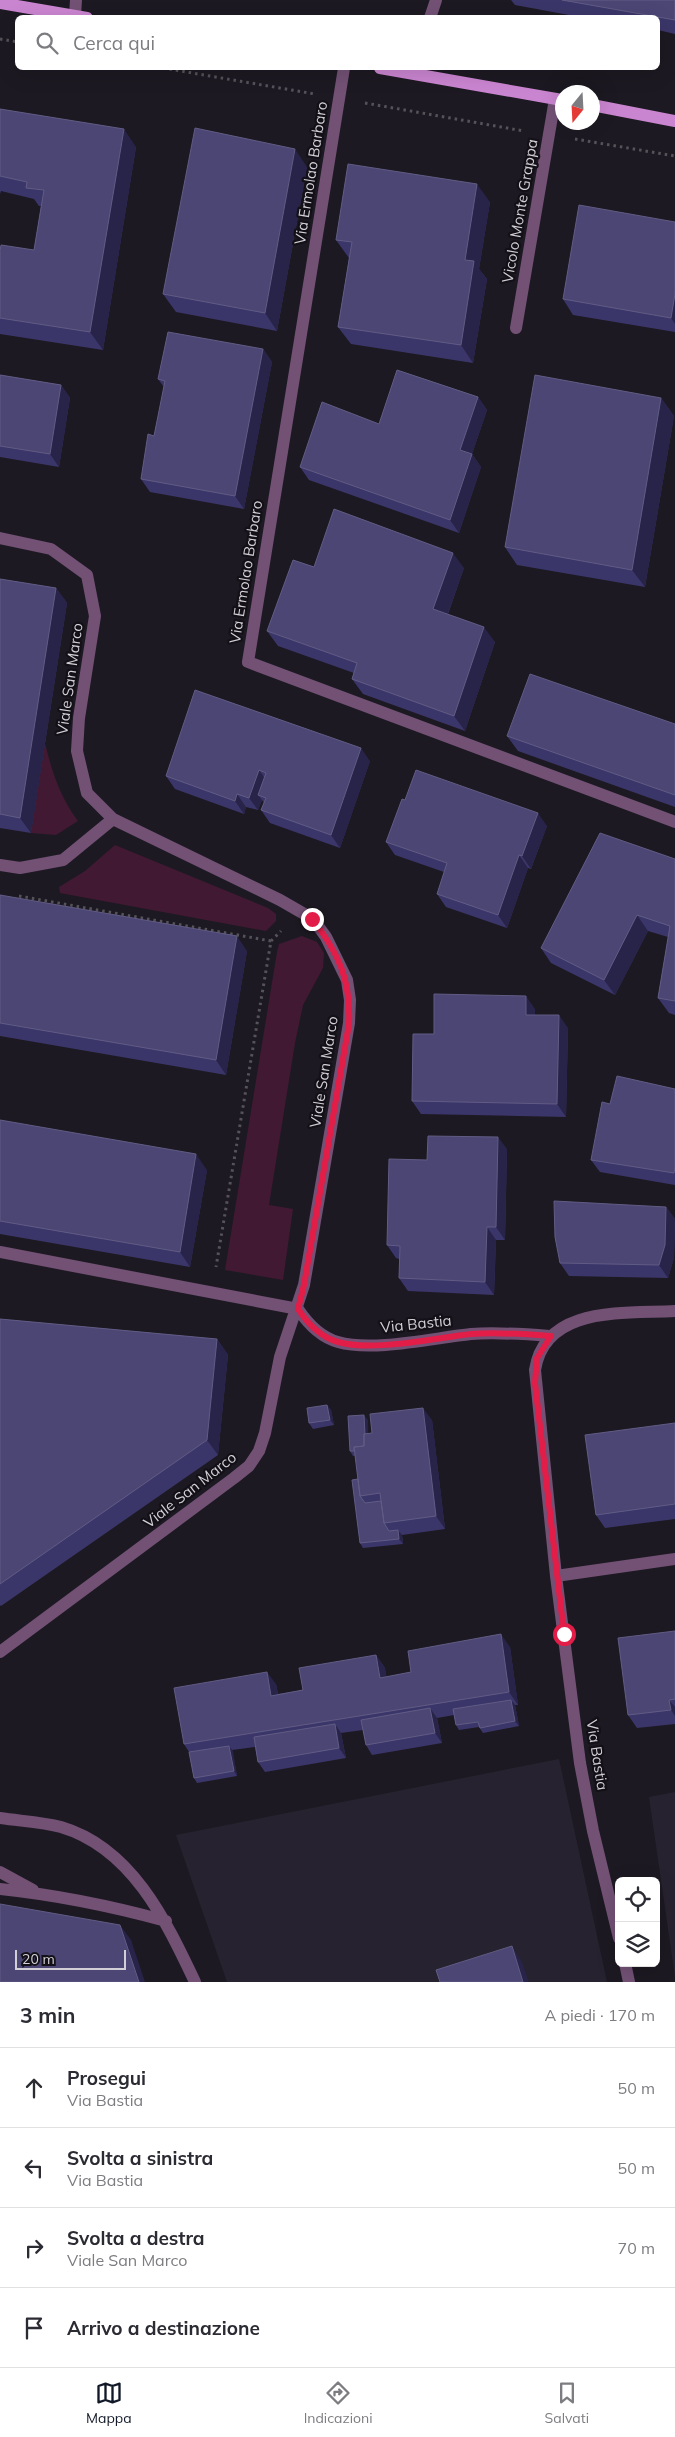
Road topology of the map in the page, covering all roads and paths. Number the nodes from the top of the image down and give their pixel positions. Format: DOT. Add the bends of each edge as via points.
graph roads {
  1 [pos="76,0"];
  2 [pos="436,0"];
  3 [pos="0,3"];
  4 [pos="69,15"];
  5 [pos="80,15"];
  6 [pos="431,15"];
  7 [pos="0,39"];
  8 [pos="15,42"];
  9 [pos="175,70"];
  10 [pos="344,70"];
  11 [pos="413,71"];
  12 [pos="340,98"];
  13 [pos="555,98"];
  14 [pos="600,107"];
  15 [pos="555,113"];
  16 [pos="675,121"];
  17 [pos="549,135"];
  18 [pos="675,156"];
  19 [pos="516,328"];
  20 [pos="0,538"];
  21 [pos="112,819"];
  22 [pos="675,822"];
  23 [pos="0,865"];
  24 [pos="20,868"];
  25 [pos="0,1252"];
  26 [pos="211,1292"];
  27 [pos="298,1309"];
  28 [pos="675,1311"];
  29 [pos="551,1336"];
  30 [pos="675,1559"];
  31 [pos="556,1576"];
  32 [pos="0,1652"];
  33 [pos="0,1818"];
  34 [pos="0,1872"];
  35 [pos="0,1889"];
  36 [pos="39,1893"];
  37 [pos="166,1921"];
  38 [pos="615,1922"];
  39 [pos="626,1967"];
  40 [pos="196,1982"];
  41 [pos="629,1982"];
  1 -- 5 [label="street"];
  2 -- 6 [label="street"];
  3 -- 4 [label="main road"];
  7 -- 8 [label="path"];
  9 -- 12 [label="path"];
  10 -- 12 [label="street, Via Ermolao Barbaro"];
  11 -- 13 [label="main road"];
  12 -- 17 [label="path"];
  12 -- 22 [label="street, Via Ermolao Barbaro" via="248,662"];
  14 -- 16 [label="main road"];
  15 -- 17 [label="street, Vicolo Monte Grappa"];
  17 -- 18 [label="path"];
  17 -- 19 [label="street, Vicolo Monte Grappa"];
  20 -- 21 [label="street, Viale San Marco" via="51,549 87,575 94,616 77,751 87,793"];
  21 -- 24 [label="street" via="63,860"];
  21 -- 27 [label="street, Viale San Marco" via="280,900 312,919 326,937 347,980 349,1024"];
  23 -- 24 [label="street"];
  24 -- 26 [label="path" via="13,895 271,941"];
  25 -- 26 [label="street"];
  26 -- 27 [label="street"];
  27 -- 29 [label="street, Via Bastia" via="308,1324 322,1335 338,1342 359,1345 473,1334"];
  27 -- 32 [label="street, Viale San Marco" via="280,1357 265,1433 249,1466"];
  28 -- 29 [label="street, Via Bastia" via="578,1319"];
  29 -- 31 [label="street, Via Bastia" via="537,1358 535,1383"];
  30 -- 31 [label="street"];
  31 -- 38 [label="street, Via Bastia" via="580,1763"];
  33 -- 37 [label="street" via="61,1827 102,1846 139,1882"];
  34 -- 36 [label="street"];
  35 -- 36 [label="street"];
  36 -- 37 [label="street" via="109,1905"];
  37 -- 40 [label="street"];
  39 -- 41 [label="street"];
}
